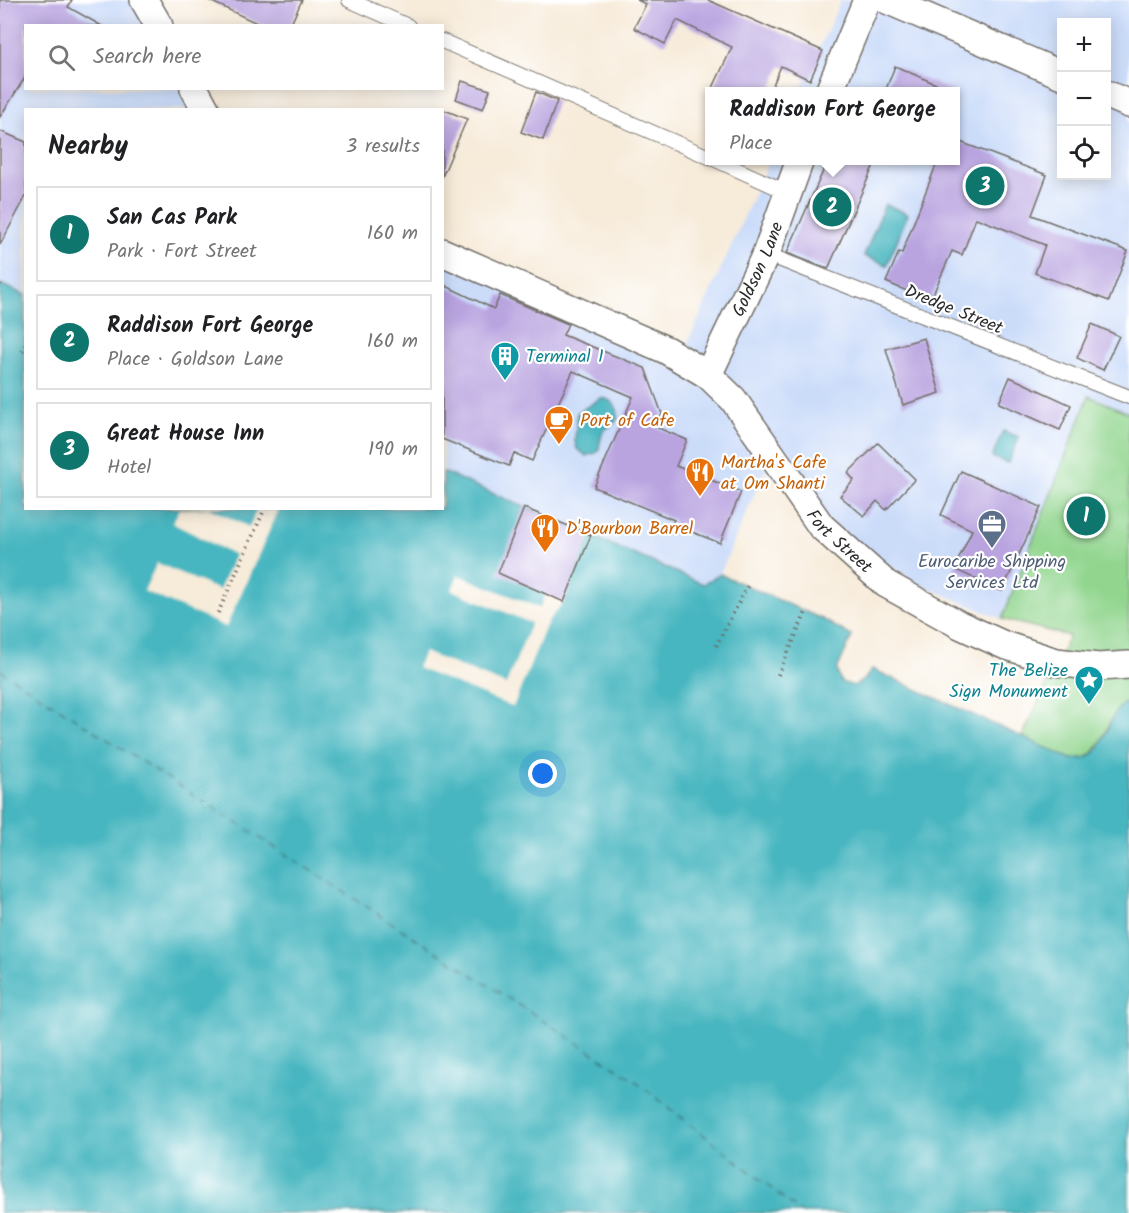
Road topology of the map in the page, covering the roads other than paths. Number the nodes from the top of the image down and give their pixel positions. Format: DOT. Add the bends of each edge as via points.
graph roads {
  1 [pos="144,0"];
  2 [pos="349,0"];
  3 [pos="867,0"];
  4 [pos="887,0"];
  5 [pos="158,24"];
  6 [pos="403,24"];
  7 [pos="444,42"];
  8 [pos="1057,73"];
  9 [pos="831,87"];
  10 [pos="195,90"];
  11 [pos="1111,96"];
  12 [pos="1129,104"];
  13 [pos="205,108"];
  14 [pos="705,155"];
  15 [pos="727,165"];
  16 [pos="798,165"];
  17 [pos="787,192"];
  18 [pos="444,253"];
  19 [pos="765,254"];
  20 [pos="708,375"];
  21 [pos="1129,397"];
  22 [pos="1129,664"];
  1 -- 5 [label="street"];
  2 -- 6 [label="lane"];
  3 -- 9 [label="street"];
  4 -- 8 [label="street"];
  7 -- 14 [label="lane"];
  10 -- 13 [label="street"];
  11 -- 12 [label="street"];
  15 -- 17 [label="lane"];
  16 -- 17 [label="street, Goldson Lane"];
  17 -- 19 [label="street, Goldson Lane"];
  18 -- 20 [label="street, Fort Street" via="666,350"];
  19 -- 20 [label="street, Goldson Lane"];
  19 -- 21 [label="lane, Dredge Street"];
  20 -- 22 [label="street, Fort Street" via="733,399 821,526 886,584 1004,645 1056,662 1098,667"];
}
